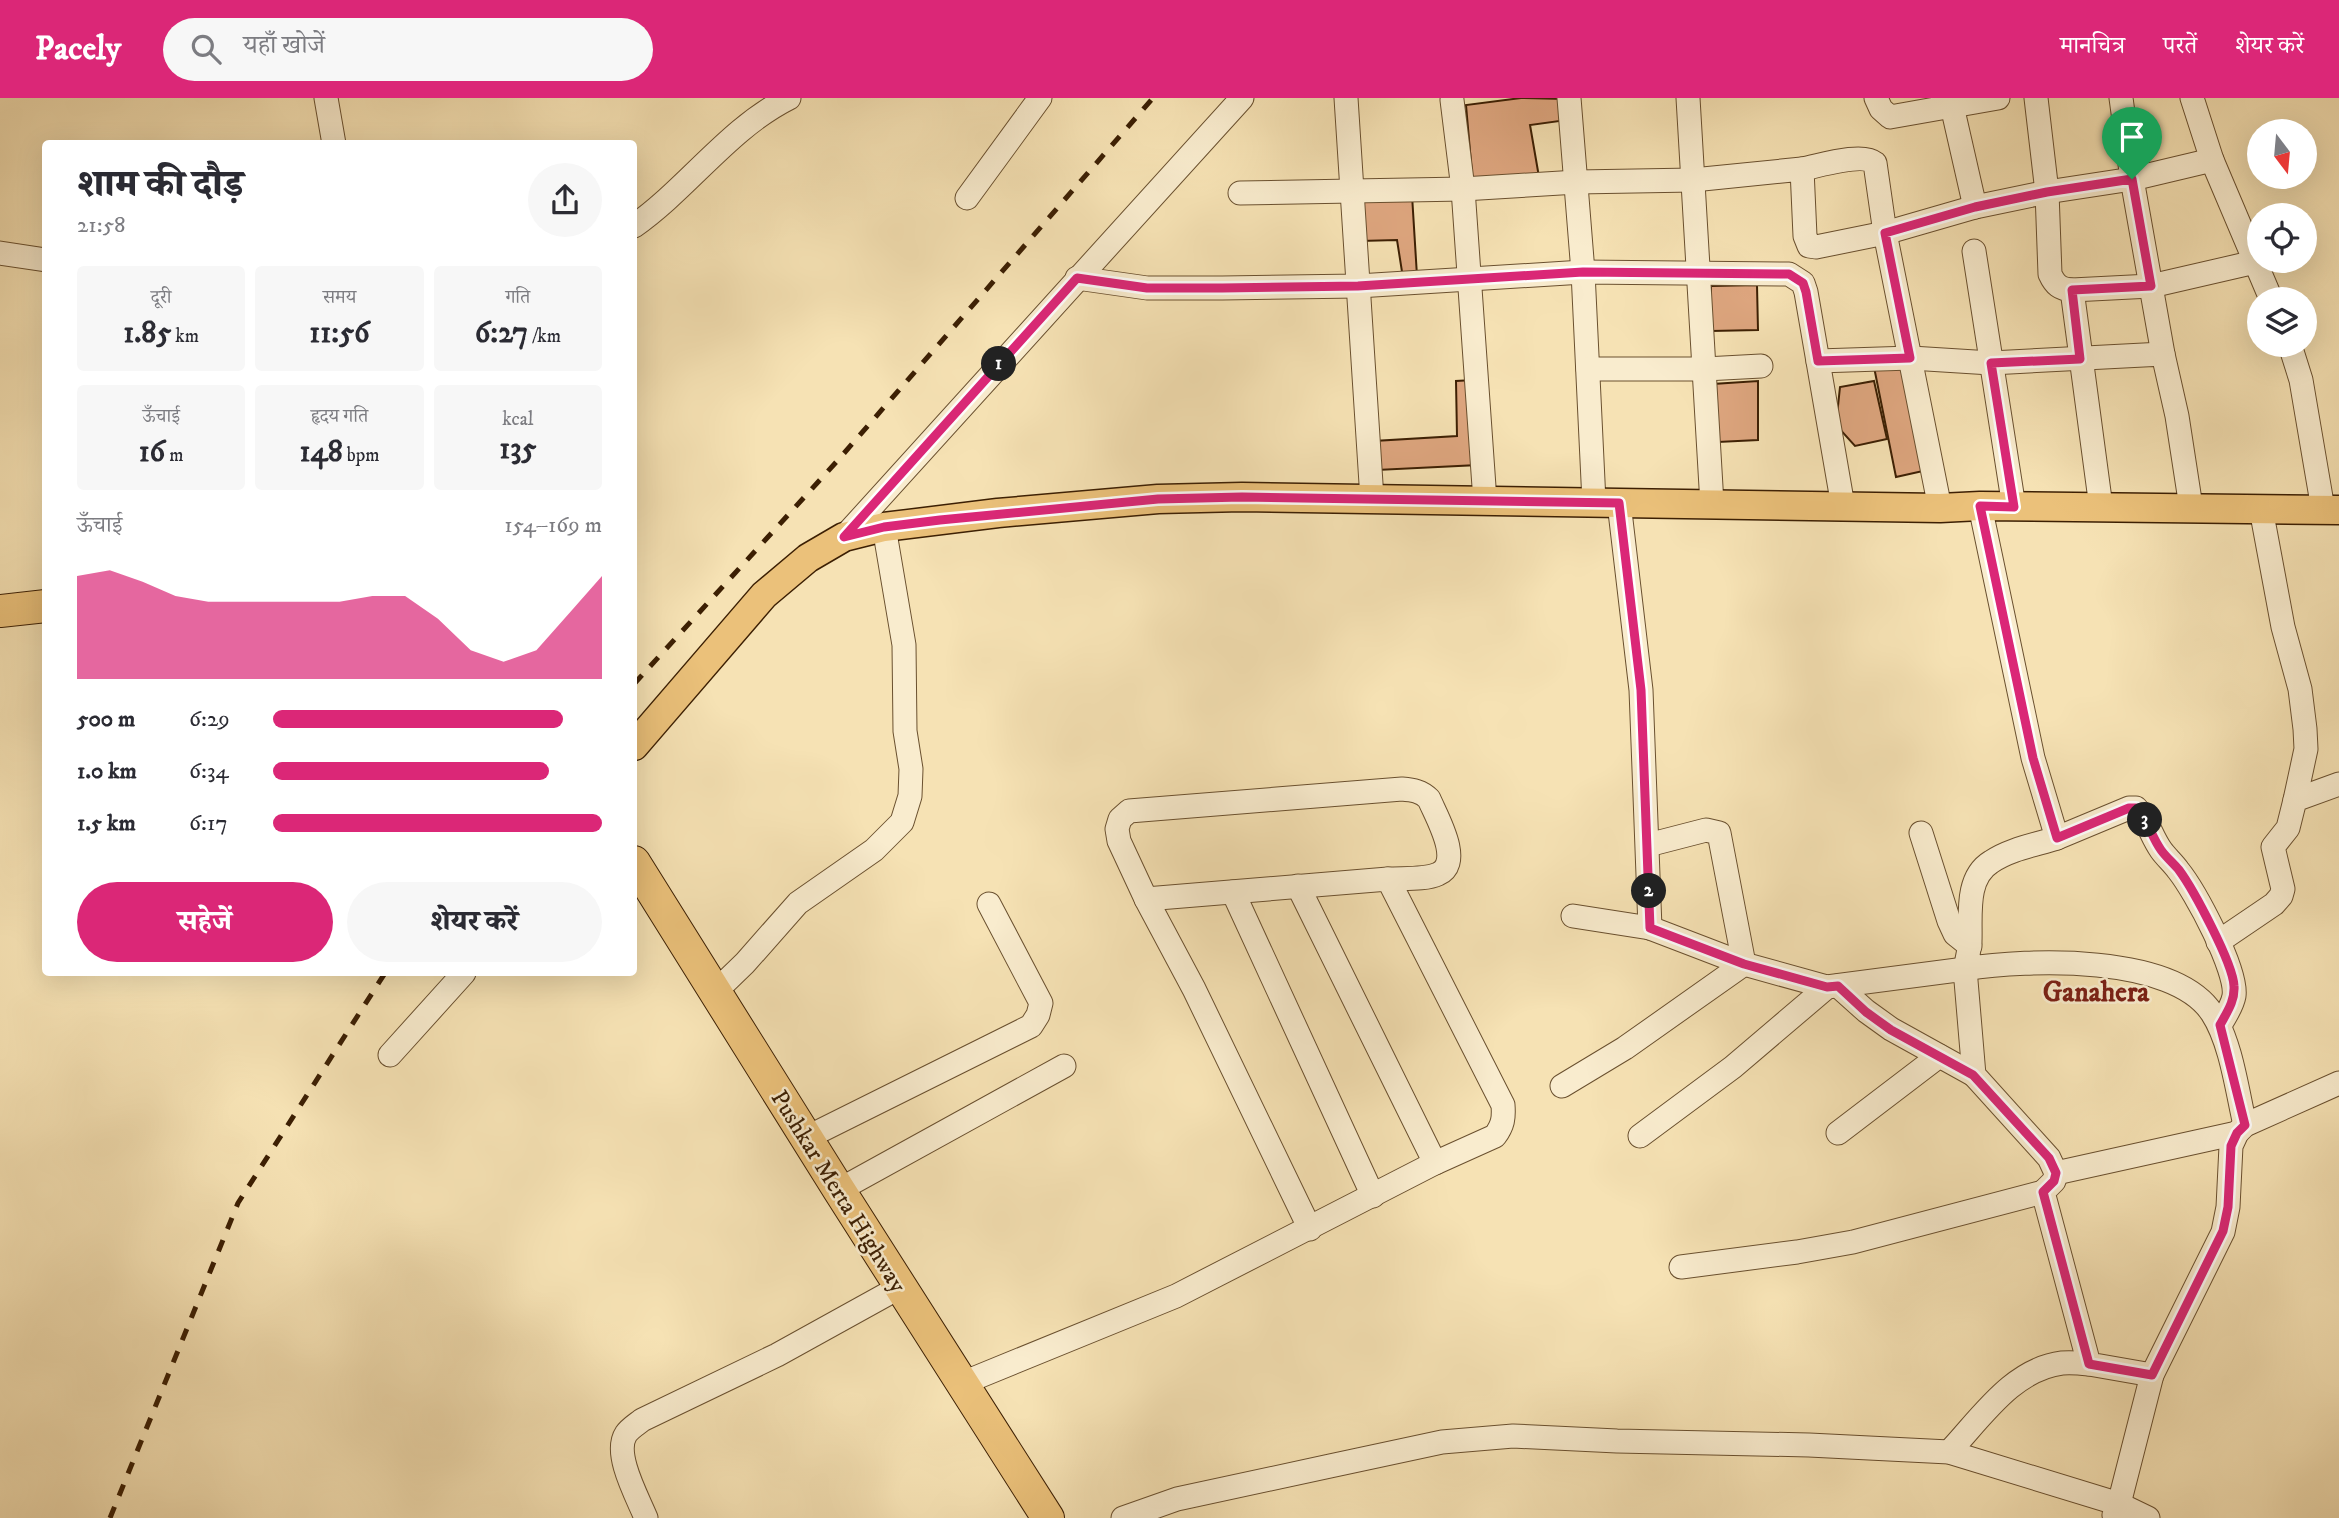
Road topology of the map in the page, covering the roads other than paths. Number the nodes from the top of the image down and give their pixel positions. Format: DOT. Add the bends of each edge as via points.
graph roads {
  1 [pos="326,98"];
  2 [pos="789,98"];
  3 [pos="1040,98"];
  4 [pos="1242,98"];
  5 [pos="1346,98"];
  6 [pos="1569,98"];
  7 [pos="1688,98"];
  8 [pos="1876,98"];
  9 [pos="1997,98"];
  10 [pos="2036,98"];
  11 [pos="2121,98"];
  12 [pos="2192,98"];
  13 [pos="1452,100"];
  14 [pos="1952,106"];
  15 [pos="333,140"];
  16 [pos="2212,160"];
  17 [pos="1802,169"];
  18 [pos="2132,179"];
  19 [pos="1693,180"];
  20 [pos="1577,182"];
  21 [pos="1463,188"];
  22 [pos="1352,190"];
  23 [pos="2047,192"];
  24 [pos="1240,193"];
  25 [pos="967,198"];
  26 [pos="1975,207"];
  27 [pos="637,223"];
  28 [pos="1885,233"];
  29 [pos="2247,243"];
  30 [pos="1974,251"];
  31 [pos="0,253"];
  32 [pos="42,259"];
  33 [pos="2247,264"];
  34 [pos="1698,271"];
  35 [pos="1583,272"];
  36 [pos="1077,278"];
  37 [pos="1470,278"];
  38 [pos="1358,286"];
  39 [pos="2151,286"];
  40 [pos="2072,290"];
  41 [pos="2163,354"];
  42 [pos="2294,357"];
  43 [pos="1910,358"];
  44 [pos="2080,359"];
  45 [pos="1818,361"];
  46 [pos="1991,363"];
  47 [pos="1762,366"];
  48 [pos="1588,369"];
  49 [pos="1705,369"];
  50 [pos="1372,499"];
  51 [pos="1485,500"];
  52 [pos="1607,503"];
  53 [pos="1712,504"];
  54 [pos="1843,506"];
  55 [pos="1980,506"];
  56 [pos="2014,507"];
  57 [pos="2101,507"];
  58 [pos="2191,507"];
  59 [pos="1940,508"];
  60 [pos="2261,509"];
  61 [pos="2331,510"];
  62 [pos="884,527"];
  63 [pos="844,537"];
  64 [pos="42,606"];
  65 [pos="0,611"];
  66 [pos="637,743"];
  67 [pos="2339,784"];
  68 [pos="2295,800"];
  69 [pos="1921,833"];
  70 [pos="2057,838"];
  71 [pos="1648,845"];
  72 [pos="637,867"];
  73 [pos="1388,879"];
  74 [pos="1298,886"];
  75 [pos="1233,892"];
  76 [pos="1146,899"];
  77 [pos="989,904"];
  78 [pos="1573,916"];
  79 [pos="1650,928"];
  80 [pos="2218,942"];
  81 [pos="1970,946"];
  82 [pos="1744,964"];
  83 [pos="1965,968"];
  84 [pos="461,976"];
  85 [pos="1833,986"];
  86 [pos="715,993"];
  87 [pos="2220,1025"];
  88 [pos="390,1055"];
  89 [pos="1939,1056"];
  90 [pos="1064,1066"];
  91 [pos="1973,1075"];
  92 [pos="2339,1083"];
  93 [pos="1562,1086"];
  94 [pos="2241,1129"];
  95 [pos="1838,1133"];
  96 [pos="1640,1136"];
  97 [pos="806,1138"];
  98 [pos="1435,1163"];
  99 [pos="2056,1173"];
  100 [pos="839,1190"];
  101 [pos="2043,1192"];
  102 [pos="1373,1196"];
  103 [pos="1310,1229"];
  104 [pos="1681,1267"];
  105 [pos="900,1287"];
  106 [pos="2089,1364"];
  107 [pos="2152,1375"];
  108 [pos="963,1383"];
  109 [pos="1949,1452"];
  110 [pos="2116,1511"];
  111 [pos="646,1518"];
  112 [pos="1048,1518"];
  113 [pos="1123,1518"];
  114 [pos="2148,1518"];
  1 -- 15 [label="street"];
  2 -- 27 [label="street" via="746,126"];
  3 -- 25 [label="street"];
  4 -- 36 [label="street"];
  5 -- 22 [label="street"];
  6 -- 20 [label="street"];
  7 -- 19 [label="street"];
  8 -- 14 [label="street" via="1889,117"];
  9 -- 14 [label="street"];
  10 -- 23 [label="street"];
  11 -- 18 [label="street"];
  12 -- 16 [label="street"];
  13 -- 21 [label="street"];
  14 -- 26 [label="street"];
  16 -- 18 [label="street"];
  16 -- 29 [label="street"];
  17 -- 19 [label="street"];
  17 -- 28 [label="street" via="1870,158 1878,174"];
  17 -- 28 [label="street" via="1805,236 1810,246"];
  18 -- 23 [label="street"];
  18 -- 39 [label="street"];
  19 -- 20 [label="street"];
  19 -- 34 [label="street"];
  20 -- 21 [label="street"];
  20 -- 35 [label="street"];
  21 -- 22 [label="street"];
  21 -- 37 [label="street"];
  22 -- 24 [label="street"];
  22 -- 38 [label="street"];
  23 -- 26 [label="street"];
  23 -- 40 [label="street" via="2050,274 2062,289"];
  26 -- 28 [label="street"];
  28 -- 43 [label="street"];
  30 -- 46 [label="street"];
  31 -- 32 [label="street"];
  33 -- 39 [label="street"];
  34 -- 35 [label="street"];
  34 -- 45 [label="street" via="1797,278 1806,292"];
  34 -- 49 [label="street"];
  35 -- 37 [label="street"];
  35 -- 48 [label="street"];
  36 -- 38 [label="street" via="1147,288"];
  36 -- 63 [label="street"];
  37 -- 38 [label="street"];
  37 -- 51 [label="street"];
  38 -- 50 [label="street"];
  39 -- 40 [label="street"];
  39 -- 41 [label="street"];
  40 -- 44 [label="street"];
  41 -- 44 [label="street"];
  41 -- 58 [label="street"];
  42 -- 61 [label="street"];
  43 -- 45 [label="street"];
  43 -- 46 [label="street"];
  43 -- 59 [label="street"];
  44 -- 46 [label="street"];
  44 -- 57 [label="street"];
  45 -- 54 [label="street"];
  46 -- 56 [label="street"];
  47 -- 49 [label="street"];
  48 -- 49 [label="street"];
  48 -- 52 [label="street"];
  49 -- 53 [label="street"];
  50 -- 51 [label="main road"];
  50 -- 62 [label="main road" via="1158,499"];
  51 -- 52 [label="main road"];
  52 -- 53 [label="main road"];
  52 -- 71 [label="street" via="1641,690"];
  53 -- 54 [label="main road"];
  54 -- 59 [label="main road"];
  55 -- 56 [label="main road"];
  55 -- 59 [label="main road"];
  55 -- 70 [label="street" via="2033,758"];
  56 -- 57 [label="main road"];
  57 -- 58 [label="main road"];
  58 -- 60 [label="main road"];
  60 -- 61 [label="main road"];
  60 -- 68 [label="street" via="2305,729 2306,749"];
  62 -- 63 [label="main road"];
  62 -- 86 [label="street" via="904,645 905,732 911,769 910,796 902,822 874,850 799,903"];
  63 -- 66 [label="main road" via="808,558 764,595"];
  64 -- 65 [label="highway"];
  67 -- 68 [label="street"];
  68 -- 80 [label="street" via="2288,828 2273,847 2281,896"];
  69 -- 81 [label="street" via="1949,921 1955,934"];
  70 -- 80 [label="street" via="2136,808 2160,849 2179,870"];
  70 -- 81 [label="street" via="1988,863 1972,890"];
  71 -- 79 [label="street"];
  71 -- 82 [label="street" via="1706,830 1719,833"];
  72 -- 86 [label="highway, Pushkar Merta Highway"];
  73 -- 74 [label="street"];
  73 -- 76 [label="street" via="1437,875 1448,863 1451,852 1423,793 1402,789 1129,811 1120,819 1119,841"];
  73 -- 98 [label="street" via="1503,1105 1504,1119 1495,1136"];
  74 -- 75 [label="street"];
  74 -- 98 [label="street"];
  75 -- 76 [label="street"];
  75 -- 102 [label="street"];
  76 -- 103 [label="street"];
  77 -- 97 [label="street" via="1041,1003 1031,1026"];
  78 -- 79 [label="street"];
  79 -- 82 [label="street"];
  80 -- 87 [label="street" via="2234,982 2232,1005"];
  81 -- 83 [label="street"];
  82 -- 85 [label="street"];
  82 -- 93 [label="street" via="1625,1048"];
  83 -- 85 [label="street"];
  83 -- 87 [label="street" via="2028,962 2141,970 2196,993"];
  83 -- 91 [label="street"];
  84 -- 88 [label="street"];
  85 -- 89 [label="street" via="1891,1030"];
  85 -- 96 [label="street"];
  86 -- 97 [label="highway, Pushkar Merta Highway"];
  87 -- 94 [label="street"];
  89 -- 91 [label="street"];
  89 -- 95 [label="street"];
  90 -- 100 [label="street"];
  91 -- 99 [label="street" via="2049,1158"];
  92 -- 94 [label="street"];
  94 -- 99 [label="street"];
  94 -- 107 [label="street" via="2231,1146 2223,1231"];
  97 -- 100 [label="highway, Pushkar Merta Highway"];
  98 -- 102 [label="street"];
  99 -- 101 [label="street"];
  100 -- 105 [label="highway, Pushkar Merta Highway"];
  101 -- 104 [label="street" via="1853,1242"];
  101 -- 106 [label="street"];
  102 -- 103 [label="street"];
  103 -- 108 [label="street" via="1176,1296"];
  105 -- 108 [label="highway, Pushkar Merta Highway"];
  105 -- 111 [label="street" via="777,1355 642,1420 626,1434 621,1447 623,1461"];
  106 -- 107 [label="street"];
  106 -- 109 [label="street" via="2063,1363 2026,1376"];
  107 -- 110 [label="street"];
  108 -- 112 [label="highway, Pushkar Merta Highway"];
  109 -- 110 [label="street"];
  109 -- 113 [label="street" via="1513,1436 1442,1442 1177,1499"];
  110 -- 114 [label="street"];
}
